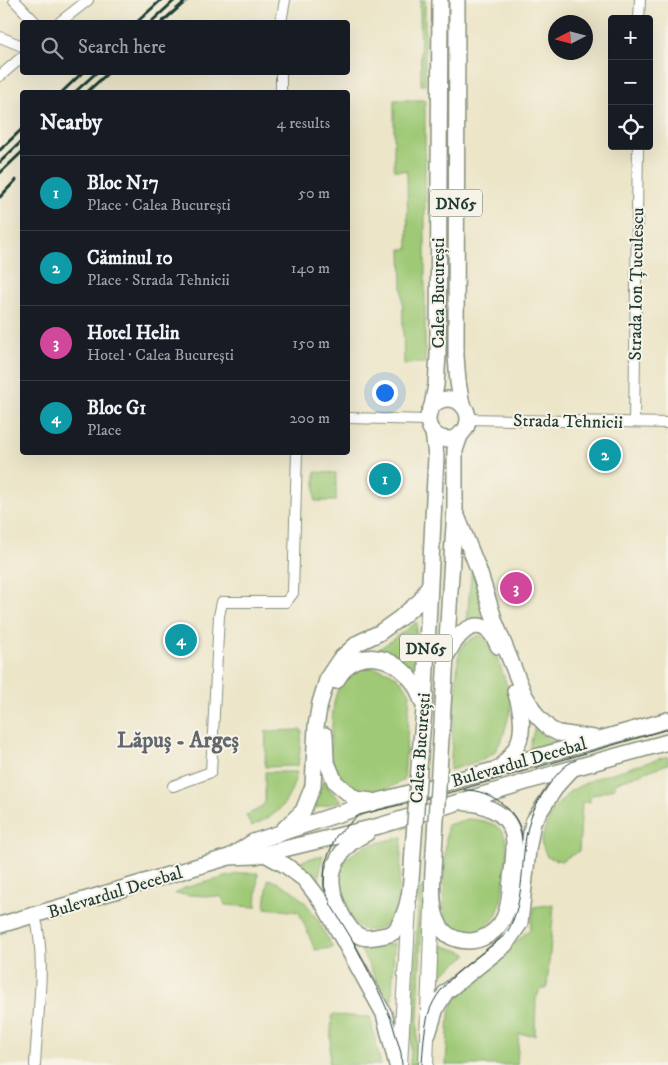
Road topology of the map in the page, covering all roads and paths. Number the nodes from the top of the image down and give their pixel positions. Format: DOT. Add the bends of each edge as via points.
graph roads {
  1 [pos="14,0"];
  2 [pos="88,0"];
  3 [pos="285,0"];
  4 [pos="440,0"];
  5 [pos="458,0"];
  6 [pos="640,0"];
  7 [pos="639,15"];
  8 [pos="33,20"];
  9 [pos="63,20"];
  10 [pos="281,20"];
  11 [pos="0,37"];
  12 [pos="20,45"];
  13 [pos="20,59"];
  14 [pos="281,75"];
  15 [pos="0,76"];
  16 [pos="281,90"];
  17 [pos="638,150"];
  18 [pos="465,412"];
  19 [pos="350,418"];
  20 [pos="431,419"];
  21 [pos="634,422"];
  22 [pos="668,423"];
  23 [pos="461,433"];
  24 [pos="297,455"];
  25 [pos="455,509"];
  26 [pos="429,586"];
  27 [pos="446,656"];
  28 [pos="424,710"];
  29 [pos="668,720"];
  30 [pos="601,739"];
  31 [pos="668,742"];
  32 [pos="574,768"];
  33 [pos="498,769"];
  34 [pos="173,786"];
  35 [pos="375,802"];
  36 [pos="460,803"];
  37 [pos="379,826"];
  38 [pos="276,834"];
  39 [pos="263,853"];
  40 [pos="229,857"];
  41 [pos="409,902"];
  42 [pos="432,903"];
  43 [pos="35,916"];
  44 [pos="0,925"];
  45 [pos="428,1034"];
  46 [pos="35,1065"];
  47 [pos="398,1065"];
  48 [pos="426,1065"];
  1 -- 8 [label="street"];
  2 -- 9 [label="street"];
  3 -- 10 [label="street"];
  4 -- 20 [label="main road, Calea București / DN65" via="438,355"];
  5 -- 18 [label="main road, Calea București / DN65" via="456,356"];
  6 -- 7 [label="street"];
  11 -- 12 [label="street"];
  13 -- 15 [label="street"];
  14 -- 16 [label="street"];
  17 -- 21 [label="street, Strada Ion Țuculescu"];
  18 -- 20 [label="main road" via="454,400 445,399"];
  18 -- 21 [label="street, Strada Tehnicii"];
  18 -- 23 [label="main road" via="467,424"];
  19 -- 20 [label="street"];
  20 -- 23 [label="main road" via="445,438"];
  20 -- 26 [label="main road, Calea București / DN65" via="436,456"];
  21 -- 22 [label="street, Strada Tehnicii"];
  23 -- 25 [label="main road, Calea București / DN65" via="455,450"];
  24 -- 34 [label="street" via="293,593 286,602 222,602 211,772"];
  25 -- 27 [label="main road, Calea București / DN65"];
  25 -- 30 [label="main road" via="495,622 524,694 537,716 558,733"];
  26 -- 28 [label="main road, Calea București / DN65"];
  26 -- 38 [label="main road" via="420,600 400,618 358,643 340,659 328,677 316,726 313,786 303,811"];
  27 -- 33 [label="main road" via="462,631 475,626 490,632 497,643 521,708 518,743"];
  27 -- 42 [label="main road, Calea București / DN65, bridge"];
  28 -- 35 [label="main road" via="413,680 401,668 372,657 356,660 342,671 332,687 324,739 326,760 335,782 355,799"];
  28 -- 41 [label="main road, Calea București, bridge"];
  29 -- 30 [label="main road, Bulevardul Decebal"];
  30 -- 33 [label="main road, Bulevardul Decebal"];
  31 -- 32 [label="main road, Bulevardul Decebal"];
  32 -- 36 [label="main road, Bulevardul Decebal"];
  32 -- 45 [label="main road" via="558,784 533,822 520,923 505,945 446,992 436,1008"];
  33 -- 35 [label="main road, Bulevardul Decebal"];
  35 -- 38 [label="main road, Bulevardul Decebal"];
  36 -- 37 [label="main road, Bulevardul Decebal"];
  36 -- 42 [label="main road" via="485,806 505,817 510,824 514,855 506,912 492,932 477,941 468,941 455,939 442,931"];
  37 -- 39 [label="main road, Bulevardul Decebal"];
  37 -- 41 [label="main road" via="350,842 338,858 332,882 334,897 354,933 363,938 392,933"];
  38 -- 40 [label="main road, Bulevardul Decebal" via="253,842"];
  39 -- 40 [label="main road, Bulevardul Decebal"];
  39 -- 47 [label="main road" via="304,879 324,905 384,1014"];
  40 -- 43 [label="main road, Bulevardul Decebal"];
  41 -- 47 [label="main road, Calea București"];
  42 -- 45 [label="main road, Calea București"];
  43 -- 44 [label="main road, Bulevardul Decebal"];
  43 -- 46 [label="street" via="41,963"];
  45 -- 48 [label="main road, Calea București"];
}
